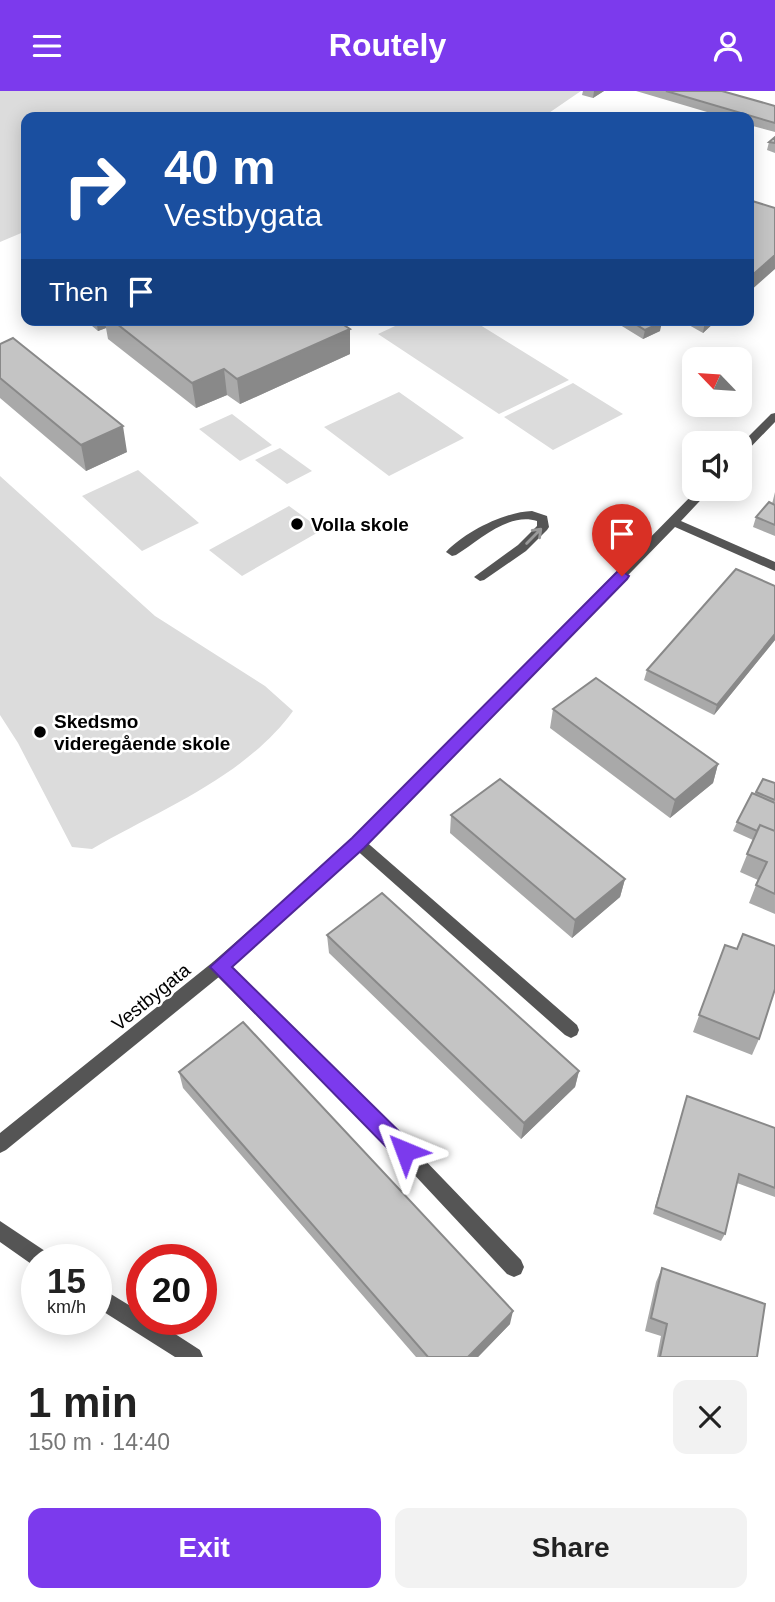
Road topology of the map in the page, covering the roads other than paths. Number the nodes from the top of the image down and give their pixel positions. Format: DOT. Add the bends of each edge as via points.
graph roads {
  1 [pos="775,416"];
  2 [pos="752,440"];
  3 [pos="694,501"];
  4 [pos="674,522"];
  5 [pos="452,552"];
  6 [pos="775,567"];
  7 [pos="480,577"];
  8 [pos="358,843"];
  9 [pos="219,967"];
  10 [pos="571,1030"];
  11 [pos="0,1144"];
  12 [pos="0,1230"];
  13 [pos="21,1245"];
  14 [pos="514,1267"];
  15 [pos="112,1305"];
  16 [pos="193,1357"];
  1 -- 2 [label="street"];
  3 -- 4 [label="street, Vestbygata"];
  4 -- 6 [label="street"];
  4 -- 8 [label="street, Vestbygata"];
  7 -- 5 [label="street, one-way" via="522,548 543,527 543,519 522,514 509,518"];
  8 -- 9 [label="street, Vestbygata"];
  8 -- 10 [label="street"];
  9 -- 11 [label="street, Vestbygata"];
  9 -- 14 [label="street"];
  12 -- 13 [label="street"];
  15 -- 16 [label="street"];
}
